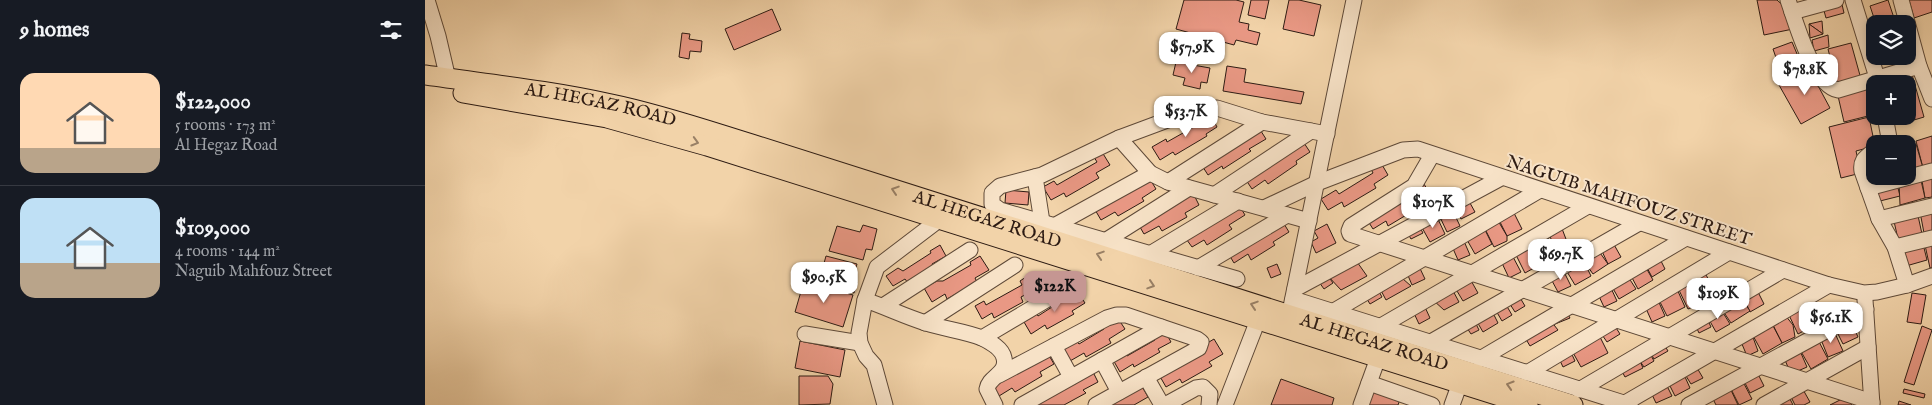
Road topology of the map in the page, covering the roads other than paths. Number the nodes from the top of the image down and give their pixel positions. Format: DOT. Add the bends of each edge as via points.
graph roads {
  1 [pos="427,0"];
  2 [pos="1354,0"];
  3 [pos="1836,0"];
  4 [pos="1853,0"];
  5 [pos="1901,0"];
  6 [pos="1790,6"];
  7 [pos="1919,66"];
  8 [pos="425,75"];
  9 [pos="1876,75"];
  10 [pos="1894,75"];
  11 [pos="448,78"];
  12 [pos="1866,84"];
  13 [pos="425,88"];
  14 [pos="1932,99"];
  15 [pos="1262,122"];
  16 [pos="1311,131"];
  17 [pos="1327,134"];
  18 [pos="1119,138"];
  19 [pos="1432,155"];
  20 [pos="1866,157"];
  21 [pos="1932,171"];
  22 [pos="1150,172"];
  23 [pos="1035,176"];
  24 [pos="1501,178"];
  25 [pos="1866,181"];
  26 [pos="1168,182"];
  27 [pos="1317,182"];
  28 [pos="1867,185"];
  29 [pos="1189,188"];
  30 [pos="1868,188"];
  31 [pos="1540,190"];
  32 [pos="1214,195"];
  33 [pos="1238,202"];
  34 [pos="1588,206"];
  35 [pos="1932,206"];
  36 [pos="1264,208"];
  37 [pos="1287,215"];
  38 [pos="940,219"];
  39 [pos="1879,219"];
  40 [pos="1309,221"];
  41 [pos="1639,223"];
  42 [pos="1048,224"];
  43 [pos="1686,238"];
  44 [pos="1932,238"];
  45 [pos="1105,241"];
  46 [pos="1378,244"];
  47 [pos="1895,247"];
  48 [pos="970,250"];
  49 [pos="1729,252"];
  50 [pos="1150,254"];
  51 [pos="1424,259"];
  52 [pos="1015,265"];
  53 [pos="1199,268"];
  54 [pos="1783,270"];
  55 [pos="1471,274"];
  56 [pos="1932,276"];
  57 [pos="1237,279"];
  58 [pos="1829,284"];
  59 [pos="1907,285"];
  60 [pos="1068,287"];
  61 [pos="1522,290"];
  62 [pos="1864,293"];
  63 [pos="865,300"];
  64 [pos="1292,301"];
  65 [pos="883,306"];
  66 [pos="1571,306"];
  67 [pos="1866,309"];
  68 [pos="1334,311"];
  69 [pos="1258,320"];
  70 [pos="1616,320"];
  71 [pos="925,323"];
  72 [pos="1381,326"];
  73 [pos="1161,327"];
  74 [pos="805,334"];
  75 [pos="1669,337"];
  76 [pos="982,338"];
  77 [pos="1431,342"];
  78 [pos="859,343"];
  79 [pos="1054,346"];
  80 [pos="1869,347"];
  81 [pos="1714,352"];
  82 [pos="1378,358"];
  83 [pos="1480,359"];
  84 [pos="1101,360"];
  85 [pos="1759,366"];
  86 [pos="1527,373"];
  87 [pos="999,375"];
  88 [pos="1071,377"];
  89 [pos="1146,377"];
  90 [pos="1806,381"];
  91 [pos="1460,383"];
  92 [pos="1369,384"];
  93 [pos="1119,392"];
  94 [pos="1853,396"];
  95 [pos="1576,397"];
  96 [pos="1521,404"];
  97 [pos="1627,404"];
  98 [pos="1872,404"];
  99 [pos="885,405"];
  100 [pos="995,405"];
  101 [pos="1023,405"];
  102 [pos="1096,405"];
  103 [pos="1164,405"];
  104 [pos="1209,405"];
  105 [pos="1225,405"];
  106 [pos="1361,405"];
  107 [pos="1432,405"];
  108 [pos="1452,405"];
  109 [pos="1689,405"];
  110 [pos="1764,405"];
  111 [pos="1839,405"];
  1 -- 11 [label="street"];
  2 -- 17 [label="street"];
  3 -- 6 [label="street"];
  4 -- 9 [label="street"];
  5 -- 7 [label="street"];
  6 -- 12 [label="street" via="1816,72 1831,89"];
  7 -- 10 [label="street"];
  7 -- 14 [label="street"];
  8 -- 11 [label="main road, AL HEGAZ ROAD"];
  64 -- 11 [label="main road, AL HEGAZ ROAD, one-way" via="666,118 557,93"];
  13 -- 38 [label="main road, AL HEGAZ ROAD, one-way" via="607,118"];
  15 -- 16 [label="street"];
  15 -- 18 [label="street" via="1217,108 1197,109"];
  15 -- 26 [label="street"];
  16 -- 17 [label="street"];
  16 -- 32 [label="street"];
  17 -- 27 [label="street"];
  18 -- 22 [label="street"];
  18 -- 23 [label="street"];
  19 -- 24 [label="street, NAGUIB MAHFOUZ STREET"];
  19 -- 27 [label="street, NAGUIB MAHFOUZ STREET" via="1418,150 1403,150"];
  19 -- 46 [label="street" via="1414,186 1350,228 1351,235"];
  20 -- 25 [label="street" via="1861,164"];
  21 -- 30 [label="street"];
  22 -- 26 [label="street"];
  22 -- 42 [label="street"];
  23 -- 42 [label="street"];
  23 -- 42 [label="street" via="996,188 991,200 997,209"];
  24 -- 31 [label="street, NAGUIB MAHFOUZ STREET"];
  24 -- 46 [label="street"];
  26 -- 29 [label="street"];
  27 -- 36 [label="street, NAGUIB MAHFOUZ STREET"];
  27 -- 40 [label="street"];
  28 -- 30 [label="street"];
  29 -- 32 [label="street"];
  29 -- 45 [label="street"];
  30 -- 39 [label="street"];
  31 -- 34 [label="street, NAGUIB MAHFOUZ STREET"];
  31 -- 51 [label="street"];
  32 -- 33 [label="street"];
  33 -- 36 [label="street"];
  33 -- 50 [label="street"];
  34 -- 41 [label="street, NAGUIB MAHFOUZ STREET"];
  34 -- 55 [label="street"];
  35 -- 39 [label="street"];
  36 -- 37 [label="street"];
  37 -- 40 [label="street"];
  37 -- 53 [label="street"];
  38 -- 63 [label="street" via="877,268"];
  38 -- 69 [label="main road, AL HEGAZ ROAD, one-way"];
  39 -- 47 [label="street"];
  40 -- 64 [label="street"];
  41 -- 43 [label="street, NAGUIB MAHFOUZ STREET"];
  41 -- 61 [label="street"];
  42 -- 45 [label="street"];
  43 -- 49 [label="street, NAGUIB MAHFOUZ STREET"];
  43 -- 66 [label="street"];
  44 -- 47 [label="street"];
  45 -- 50 [label="street"];
  46 -- 51 [label="street"];
  46 -- 64 [label="street"];
  47 -- 59 [label="street"];
  48 -- 65 [label="street"];
  49 -- 54 [label="street, NAGUIB MAHFOUZ STREET"];
  49 -- 70 [label="street"];
  50 -- 53 [label="street"];
  51 -- 55 [label="street"];
  51 -- 68 [label="street"];
  52 -- 71 [label="street"];
  53 -- 57 [label="street"];
  54 -- 58 [label="street, NAGUIB MAHFOUZ STREET"];
  54 -- 75 [label="street"];
  55 -- 61 [label="street"];
  55 -- 72 [label="street"];
  56 -- 59 [label="street, NAGUIB MAHFOUZ STREET"];
  58 -- 62 [label="street, NAGUIB MAHFOUZ STREET"];
  58 -- 81 [label="street"];
  59 -- 62 [label="street, NAGUIB MAHFOUZ STREET"];
  60 -- 76 [label="street"];
  61 -- 66 [label="street"];
  61 -- 77 [label="street"];
  62 -- 67 [label="street"];
  63 -- 65 [label="street"];
  63 -- 78 [label="street"];
  64 -- 68 [label="street"];
  95 -- 64 [label="main road, AL HEGAZ ROAD, one-way"];
  65 -- 71 [label="street"];
  66 -- 70 [label="street"];
  66 -- 83 [label="street"];
  67 -- 80 [label="street"];
  67 -- 85 [label="street"];
  68 -- 72 [label="street"];
  69 -- 82 [label="main road, AL HEGAZ ROAD"];
  69 -- 105 [label="street"];
  70 -- 75 [label="street"];
  70 -- 86 [label="street"];
  71 -- 76 [label="street"];
  72 -- 77 [label="street"];
  73 -- 79 [label="street" via="1117,315"];
  73 -- 84 [label="street"];
  73 -- 89 [label="street" via="1199,339 1201,345"];
  74 -- 78 [label="street"];
  75 -- 81 [label="street"];
  75 -- 95 [label="street"];
  76 -- 87 [label="street" via="1002,353 1004,367"];
  77 -- 83 [label="street"];
  78 -- 99 [label="street" via="865,356 874,364"];
  79 -- 87 [label="street"];
  79 -- 88 [label="street"];
  80 -- 90 [label="street"];
  80 -- 98 [label="street"];
  81 -- 85 [label="street"];
  81 -- 97 [label="street"];
  82 -- 91 [label="main road, AL HEGAZ ROAD"];
  82 -- 92 [label="street"];
  83 -- 86 [label="street"];
  84 -- 88 [label="street"];
  84 -- 93 [label="street"];
  85 -- 90 [label="street"];
  85 -- 109 [label="street"];
  86 -- 95 [label="street"];
  87 -- 100 [label="street" via="988,386"];
  88 -- 101 [label="street"];
  89 -- 93 [label="street"];
  89 -- 103 [label="street"];
  90 -- 94 [label="street"];
  90 -- 110 [label="street"];
  91 -- 96 [label="main road, AL HEGAZ ROAD"];
  91 -- 108 [label="street"];
  92 -- 106 [label="street"];
  92 -- 107 [label="street"];
  93 -- 102 [label="street"];
  94 -- 98 [label="street"];
  94 -- 111 [label="street"];
  95 -- 97 [label="street"];
  103 -- 104 [label="street" via="1203,387 1211,394"];
}
